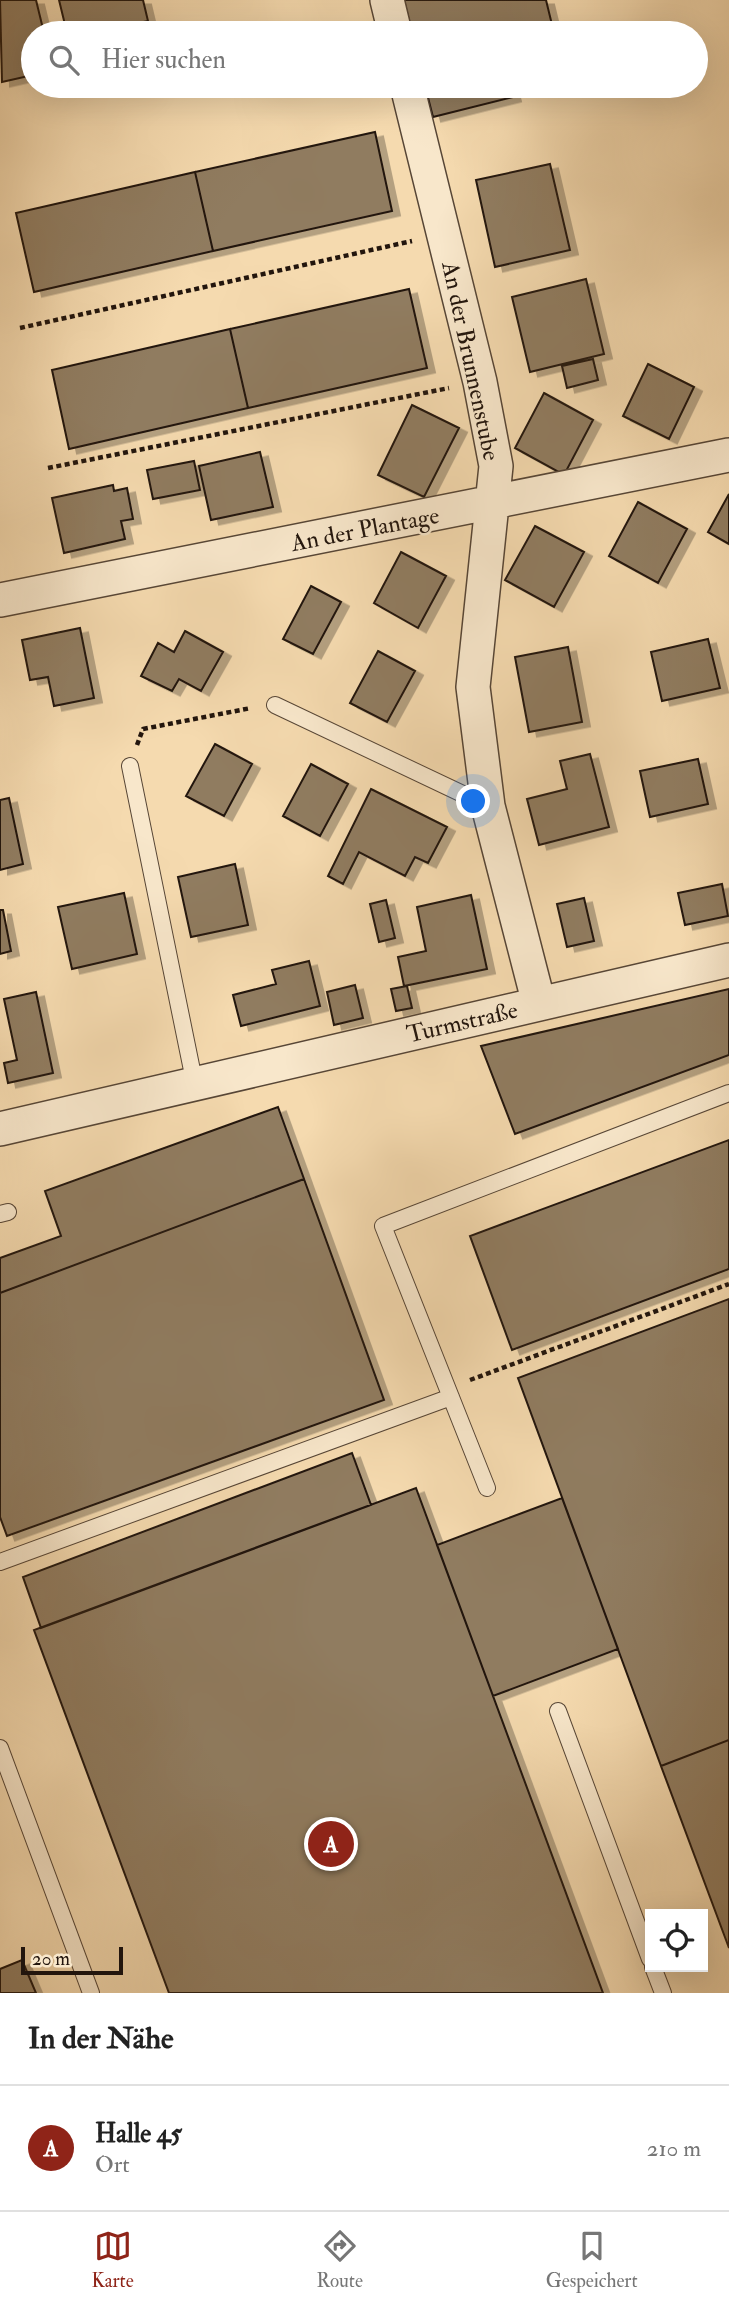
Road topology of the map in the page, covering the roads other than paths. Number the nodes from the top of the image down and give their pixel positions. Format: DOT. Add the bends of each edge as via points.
graph roads {
  1 [pos="387,0"];
  2 [pos="392,21"];
  3 [pos="410,98"];
  4 [pos="729,455"];
  5 [pos="490,505"];
  6 [pos="0,600"];
  7 [pos="275,705"];
  8 [pos="130,766"];
  9 [pos="488,806"];
  10 [pos="729,960"];
  11 [pos="539,1004"];
  12 [pos="195,1085"];
  13 [pos="729,1093"];
  14 [pos="0,1129"];
  15 [pos="449,1393"];
  16 [pos="487,1488"];
  17 [pos="0,1562"];
  18 [pos="558,1711"];
  19 [pos="0,1748"];
  20 [pos="645,1946"];
  21 [pos="655,1972"];
  22 [pos="91,1993"];
  23 [pos="663,1993"];
  1 -- 2 [label="street"];
  3 -- 5 [label="street, An der Brunnenstube" via="480,382 496,467"];
  4 -- 5 [label="street, An der Plantage"];
  5 -- 6 [label="street, An der Plantage"];
  5 -- 9 [label="street, An der Brunnenstube" via="472,687"];
  7 -- 9 [label="lane"];
  8 -- 12 [label="lane"];
  9 -- 11 [label="street, An der Brunnenstube"];
  10 -- 11 [label="street, Turmstraße"];
  11 -- 12 [label="street, Turmstraße"];
  12 -- 14 [label="street, Turmstraße"];
  13 -- 15 [label="lane" via="383,1226"];
  15 -- 16 [label="lane"];
  15 -- 17 [label="lane"];
  18 -- 20 [label="lane"];
  19 -- 22 [label="lane"];
  21 -- 23 [label="lane"];
}
